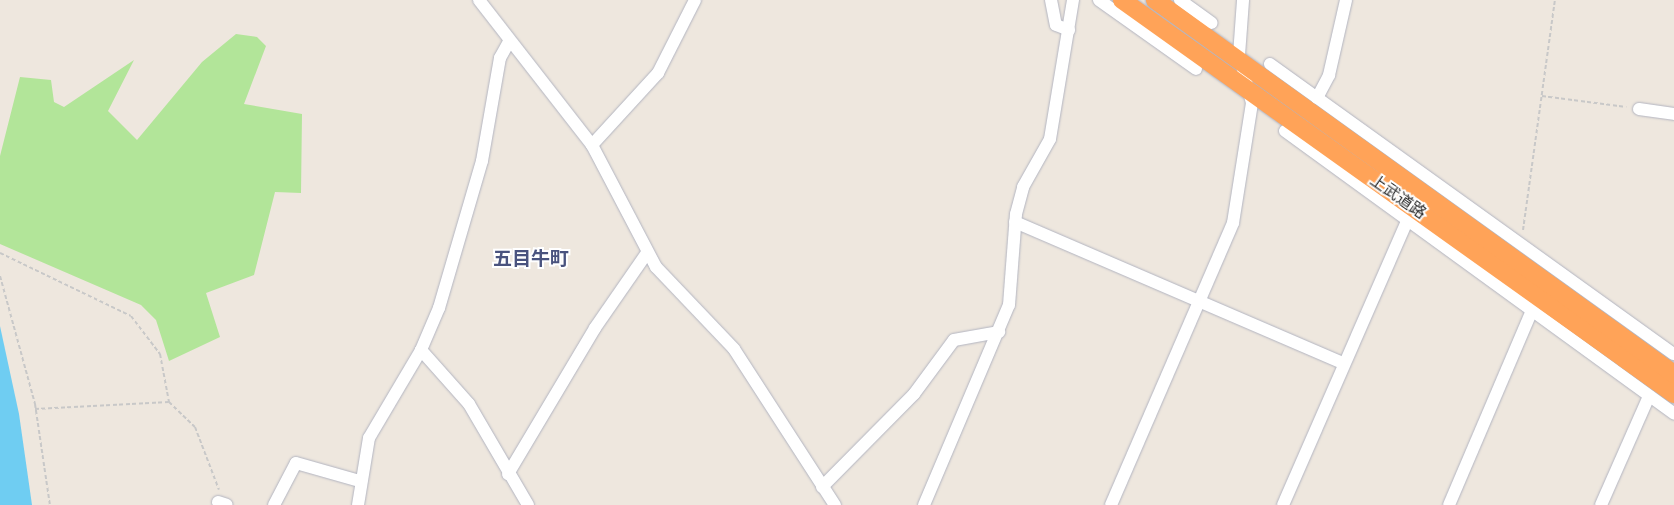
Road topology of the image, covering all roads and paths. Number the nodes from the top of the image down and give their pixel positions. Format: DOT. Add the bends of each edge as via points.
graph roads {
  1 [pos="479,0"];
  2 [pos="694,0"];
  3 [pos="1051,0"];
  4 [pos="1073,0"];
  5 [pos="1155,0"];
  6 [pos="1180,0"];
  7 [pos="1243,0"];
  8 [pos="1346,0"];
  9 [pos="1555,0"];
  10 [pos="1110,2"];
  11 [pos="1212,23"];
  12 [pos="1069,30"];
  13 [pos="508,42"];
  14 [pos="1240,61"];
  15 [pos="1270,64"];
  16 [pos="1196,69"];
  17 [pos="1252,94"];
  18 [pos="1542,96"];
  19 [pos="1317,98"];
  20 [pos="1639,109"];
  21 [pos="1674,114"];
  22 [pos="1285,131"];
  23 [pos="592,145"];
  24 [pos="1396,162"];
  25 [pos="1408,219"];
  26 [pos="1015,222"];
  27 [pos="1516,241"];
  28 [pos="0,253"];
  29 [pos="647,253"];
  30 [pos="0,276"];
  31 [pos="1200,303"];
  32 [pos="1533,308"];
  33 [pos="999,332"];
  34 [pos="421,350"];
  35 [pos="1674,354"];
  36 [pos="1344,364"];
  37 [pos="1674,374"];
  38 [pos="1674,394"];
  39 [pos="1649,396"];
  40 [pos="169,402"];
  41 [pos="36,409"];
  42 [pos="1674,414"];
  43 [pos="508,474"];
  44 [pos="359,481"];
  45 [pos="822,486"];
  46 [pos="222,503"];
  47 [pos="50,505"];
  48 [pos="274,505"];
  49 [pos="358,505"];
  50 [pos="528,505"];
  51 [pos="835,505"];
  52 [pos="924,505"];
  53 [pos="1111,505"];
  54 [pos="1283,505"];
  55 [pos="1449,505"];
  56 [pos="1601,505"];
  1 -- 13 [label="street"];
  2 -- 23 [label="street" via="658,73"];
  3 -- 12 [label="street" via="1056,25"];
  4 -- 12 [label="street"];
  5 -- 14 [label="highway, 上武道路"];
  6 -- 11 [label="street"];
  7 -- 14 [label="street"];
  8 -- 19 [label="street" via="1329,75"];
  9 -- 18 [label="path"];
  10 -- 16 [label="street"];
  10 -- 17 [label="highway, 上武道路"];
  12 -- 26 [label="street" via="1050,139 1023,187"];
  13 -- 23 [label="street"];
  13 -- 34 [label="street" via="500,58 473,194 439,308"];
  14 -- 17 [label="street"];
  14 -- 24 [label="highway, 上武道路"];
  15 -- 19 [label="street"];
  17 -- 31 [label="street" via="1245,166 1233,222"];
  17 -- 38 [label="highway, 上武道路"];
  18 -- 20 [label="path"];
  18 -- 27 [label="path" via="1523,230"];
  19 -- 24 [label="street"];
  20 -- 21 [label="street"];
  22 -- 25 [label="street"];
  23 -- 29 [label="street" via="609,172"];
  24 -- 27 [label="street"];
  24 -- 37 [label="highway, 上武道路"];
  25 -- 32 [label="street"];
  25 -- 36 [label="street"];
  26 -- 31 [label="street"];
  26 -- 33 [label="street" via="1009,305"];
  27 -- 35 [label="street"];
  28 -- 40 [label="path" via="131,316 160,354"];
  29 -- 43 [label="street" via="595,328"];
  29 -- 45 [label="street" via="734,349"];
  30 -- 41 [label="path"];
  31 -- 36 [label="street"];
  31 -- 53 [label="street"];
  32 -- 39 [label="street"];
  32 -- 55 [label="street"];
  33 -- 45 [label="street" via="954,340 914,394"];
  33 -- 52 [label="street"];
  34 -- 43 [label="street" via="469,404"];
  34 -- 44 [label="street" via="371,432"];
  36 -- 54 [label="street"];
  39 -- 42 [label="street"];
  39 -- 56 [label="street"];
  40 -- 41 [label="path"];
  40 -- 46 [label="path" via="196,428"];
  41 -- 47 [label="path"];
  43 -- 50 [label="street"];
  44 -- 48 [label="street" via="296,463"];
  44 -- 49 [label="street"];
  45 -- 51 [label="street"];
}
